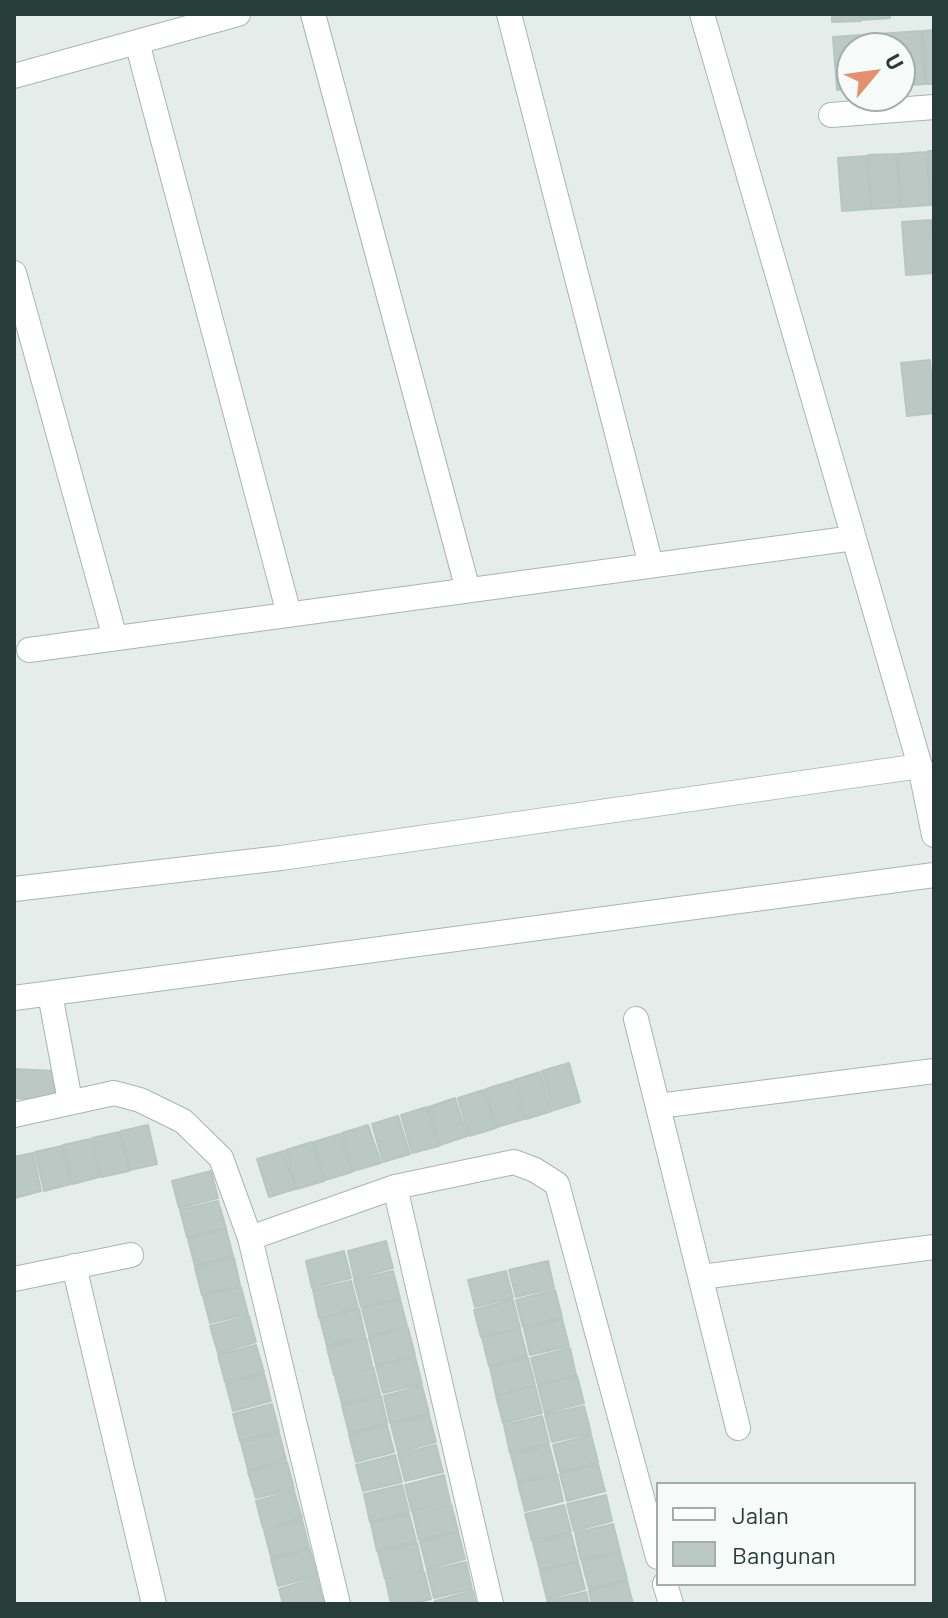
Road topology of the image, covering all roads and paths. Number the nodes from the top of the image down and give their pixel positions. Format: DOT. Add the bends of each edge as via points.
graph roads {
  1 [pos="238,14"];
  2 [pos="313,14"];
  3 [pos="509,14"];
  4 [pos="702,14"];
  5 [pos="137,42"];
  6 [pos="14,76"];
  7 [pos="934,107"];
  8 [pos="831,115"];
  9 [pos="14,273"];
  10 [pos="854,538"];
  11 [pos="651,565"];
  12 [pos="468,590"];
  13 [pos="289,614"];
  14 [pos="115,638"];
  15 [pos="29,650"];
  16 [pos="922,777"];
  17 [pos="934,835"];
  18 [pos="934,875"];
  19 [pos="14,889"];
  20 [pos="50,994"];
  21 [pos="14,998"];
  22 [pos="636,1019"];
  23 [pos="934,1071"];
  24 [pos="70,1101"];
  25 [pos="658,1106"];
  26 [pos="14,1115"];
  27 [pos="395,1187"];
  28 [pos="250,1238"];
  29 [pos="934,1247"];
  30 [pos="131,1255"];
  31 [pos="74,1266"];
  32 [pos="701,1277"];
  33 [pos="14,1279"];
  34 [pos="738,1428"];
  35 [pos="656,1550"];
  36 [pos="154,1604"];
  37 [pos="338,1604"];
  38 [pos="491,1604"];
  1 -- 5 [label="street"];
  2 -- 12 [label="street"];
  3 -- 11 [label="street"];
  4 -- 10 [label="street"];
  5 -- 6 [label="street"];
  5 -- 13 [label="street"];
  7 -- 8 [label="street"];
  9 -- 14 [label="street"];
  10 -- 11 [label="street"];
  10 -- 16 [label="street"];
  11 -- 12 [label="street"];
  12 -- 13 [label="street"];
  13 -- 14 [label="street"];
  14 -- 15 [label="street"];
  16 -- 17 [label="street"];
  16 -- 19 [label="street"];
  18 -- 20 [label="street"];
  20 -- 21 [label="street"];
  20 -- 24 [label="street"];
  22 -- 25 [label="street"];
  23 -- 25 [label="street"];
  24 -- 26 [label="street"];
  24 -- 28 [label="street" via="114,1093 183,1121 221,1158"];
  25 -- 32 [label="street"];
  27 -- 28 [label="street"];
  27 -- 35 [label="street" via="514,1162 557,1184"];
  27 -- 38 [label="street"];
  28 -- 37 [label="street"];
  29 -- 32 [label="street"];
  30 -- 31 [label="street"];
  31 -- 33 [label="street"];
  31 -- 36 [label="street"];
  32 -- 34 [label="street"];
}
